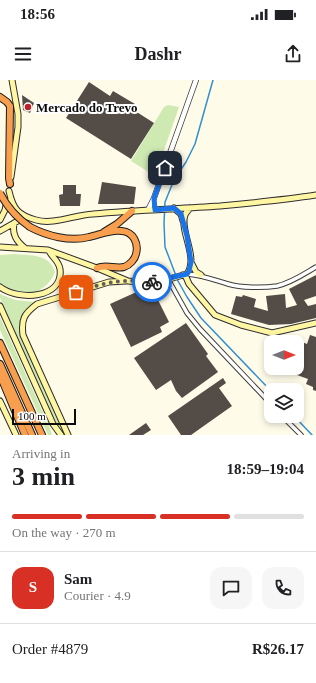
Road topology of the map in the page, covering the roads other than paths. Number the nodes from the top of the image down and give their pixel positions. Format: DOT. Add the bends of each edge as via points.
graph roads {
  1 [pos="12,80"];
  2 [pos="196,80"];
  3 [pos="0,97"];
  4 [pos="10,184"];
  5 [pos="9,191"];
  6 [pos="0,193"];
  7 [pos="316,195"];
  8 [pos="154,198"];
  9 [pos="190,208"];
  10 [pos="173,209"];
  11 [pos="148,210"];
  12 [pos="158,210"];
  13 [pos="132,211"];
  14 [pos="28,217"];
  15 [pos="0,220"];
  16 [pos="14,223"];
  17 [pos="185,225"];
  18 [pos="0,231"];
  19 [pos="101,234"];
  20 [pos="0,248"];
  21 [pos="26,248"];
  22 [pos="48,250"];
  23 [pos="191,262"];
  24 [pos="316,267"];
  25 [pos="97,268"];
  26 [pos="184,275"];
  27 [pos="201,276"];
  28 [pos="170,278"];
  29 [pos="128,280"];
  30 [pos="0,287"];
  31 [pos="0,306"];
  32 [pos="316,323"];
  33 [pos="0,343"];
  34 [pos="1,365"];
  35 [pos="264,397"];
  36 [pos="0,401"];
  37 [pos="289,423"];
  38 [pos="53,424"];
  39 [pos="16,435"];
  40 [pos="25,435"];
  41 [pos="32,435"];
  42 [pos="42,435"];
  43 [pos="57,435"];
  44 [pos="61,435"];
  45 [pos="68,435"];
  46 [pos="301,435"];
  1 -- 4 [label="main road" via="18,127"];
  2 -- 8 [label="street"];
  3 -- 4 [label="highway" via="10,106"];
  4 -- 5 [label="main road"];
  5 -- 14 [label="main road" via="14,207"];
  5 -- 15 [label="main road"];
  6 -- 19 [label="highway, bridge" via="17,217 45,234 62,238 88,238"];
  7 -- 9 [label="main road"];
  8 -- 11 [label="street"];
  8 -- 12 [label="street"];
  9 -- 10 [label="main road"];
  9 -- 17 [label="main road" via="185,214"];
  10 -- 12 [label="main road"];
  10 -- 17 [label="main road" via="181,214"];
  11 -- 12 [label="main road"];
  11 -- 13 [label="main road"];
  13 -- 14 [label="main road" via="52,221"];
  13 -- 19 [label="highway"];
  14 -- 16 [label="main road"];
  16 -- 18 [label="main road"];
  16 -- 21 [label="main road" via="14,234 18,242"];
  17 -- 23 [label="main road"];
  19 -- 25 [label="highway" via="120,230 127,232 136,242 136,253 133,260 123,267"];
  20 -- 21 [label="main road"];
  21 -- 22 [label="main road"];
  22 -- 25 [label="main road"];
  22 -- 30 [label="main road" via="60,268 59,279 52,289 24,296"];
  23 -- 26 [label="main road" via="189,271"];
  23 -- 27 [label="main road"];
  24 -- 27 [label="street" via="277,286 230,285"];
  25 -- 29 [label="main road"];
  26 -- 27 [label="street"];
  26 -- 28 [label="main road"];
  26 -- 32 [label="main road" via="193,289 219,317 272,333"];
  28 -- 29 [label="main road" via="145,283"];
  28 -- 35 [label="street" via="187,313"];
  29 -- 45 [label="main road" via="109,282 37,304 28,310 24,317 23,335"];
  31 -- 38 [label="main road"];
  33 -- 42 [label="highway"];
  34 -- 40 [label="highway" via="2,380"];
  34 -- 41 [label="highway"];
  36 -- 39 [label="main road"];
  37 -- 46 [label="street"];
  38 -- 43 [label="street"];
  38 -- 44 [label="main road"];
}
